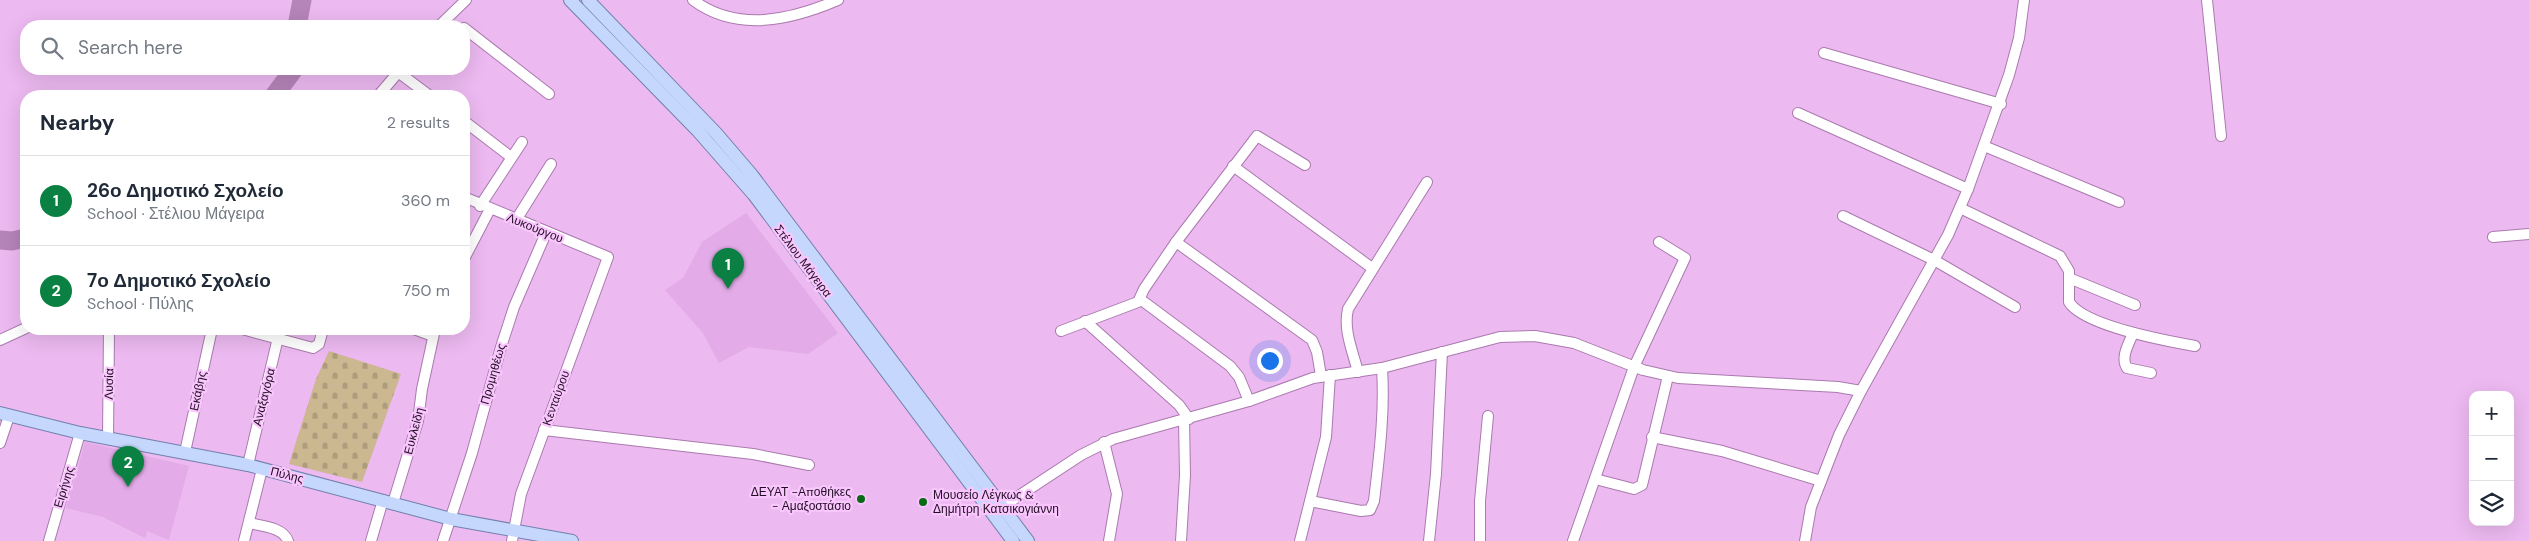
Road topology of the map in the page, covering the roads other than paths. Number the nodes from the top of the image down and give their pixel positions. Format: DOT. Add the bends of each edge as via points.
graph roads {
  1 [pos="466,0"];
  2 [pos="570,0"];
  3 [pos="588,0"];
  4 [pos="838,0"];
  5 [pos="2024,0"];
  6 [pos="2207,0"];
  7 [pos="696,1"];
  8 [pos="449,16"];
  9 [pos="445,20"];
  10 [pos="454,20"];
  11 [pos="470,32"];
  12 [pos="1824,53"];
  13 [pos="395,75"];
  14 [pos="405,75"];
  15 [pos="383,90"];
  16 [pos="423,90"];
  17 [pos="549,94"];
  18 [pos="2001,104"];
  19 [pos="1798,113"];
  20 [pos="470,126"];
  21 [pos="2221,136"];
  22 [pos="522,142"];
  23 [pos="1984,146"];
  24 [pos="511,157"];
  25 [pos="551,164"];
  26 [pos="1305,165"];
  27 [pos="1233,166"];
  28 [pos="1426,182"];
  29 [pos="1968,189"];
  30 [pos="470,200"];
  31 [pos="2119,202"];
  32 [pos="485,208"];
  33 [pos="1960,208"];
  34 [pos="1843,216"];
  35 [pos="516,220"];
  36 [pos="546,233"];
  37 [pos="2529,234"];
  38 [pos="2493,237"];
  39 [pos="1176,242"];
  40 [pos="1659,242"];
  41 [pos="470,244"];
  42 [pos="608,257"];
  43 [pos="1934,260"];
  44 [pos="1372,268"];
  45 [pos="2069,278"];
  46 [pos="1140,300"];
  47 [pos="2135,305"];
  48 [pos="2015,307"];
  49 [pos="1085,321"];
  50 [pos="20,331"];
  51 [pos="1061,331"];
  52 [pos="2133,333"];
  53 [pos="109,335"];
  54 [pos="211,335"];
  55 [pos="279,335"];
  56 [pos="282,335"];
  57 [pos="321,335"];
  58 [pos="433,335"];
  59 [pos="0,340"];
  60 [pos="2195,346"];
  61 [pos="1442,352"];
  62 [pos="1634,367"];
  63 [pos="1382,368"];
  64 [pos="1358,372"];
  65 [pos="2151,373"];
  66 [pos="1326,376"];
  67 [pos="1668,376"];
  68 [pos="1861,391"];
  69 [pos="1248,402"];
  70 [pos="4,415"];
  71 [pos="1488,416"];
  72 [pos="1186,419"];
  73 [pos="544,430"];
  74 [pos="80,433"];
  75 [pos="1652,437"];
  76 [pos="108,438"];
  77 [pos="1104,442"];
  78 [pos="0,443"];
  79 [pos="185,452"];
  80 [pos="248,465"];
  81 [pos="809,465"];
  82 [pos="262,469"];
  83 [pos="1595,479"];
  84 [pos="1821,481"];
  85 [pos="388,501"];
  86 [pos="1310,501"];
  87 [pos="1002,507"];
  88 [pos="450,518"];
  89 [pos="249,523"];
  90 [pos="512,536"];
  91 [pos="567,540"];
  92 [pos="49,541"];
  93 [pos="244,541"];
  94 [pos="288,541"];
  95 [pos="372,541"];
  96 [pos="443,541"];
  97 [pos="1013,541"];
  98 [pos="1028,541"];
  99 [pos="1109,541"];
  100 [pos="1181,541"];
  101 [pos="1300,541"];
  102 [pos="1429,541"];
  103 [pos="1480,541"];
  104 [pos="1573,541"];
  105 [pos="1805,541"];
  1 -- 8 [label="street"];
  2 -- 97 [label="main road, Στέλιου Μάγειρα" via="741,179"];
  3 -- 87 [label="main road, Στέλιου Μάγειρα" via="752,175"];
  4 -- 7 [label="street" via="799,15 762,21 723,16"];
  5 -- 18 [label="street" via="2019,38"];
  6 -- 21 [label="street"];
  8 -- 9 [label="street"];
  8 -- 10 [label="street"];
  11 -- 17 [label="street"];
  12 -- 18 [label="street"];
  13 -- 15 [label="street"];
  14 -- 16 [label="street"];
  18 -- 23 [label="street"];
  19 -- 29 [label="street"];
  20 -- 24 [label="street"];
  22 -- 24 [label="street"];
  23 -- 29 [label="street"];
  23 -- 31 [label="street"];
  24 -- 32 [label="street"];
  25 -- 35 [label="street"];
  26 -- 27 [label="street" via="1256,136"];
  27 -- 39 [label="street" via="1208,204"];
  27 -- 44 [label="street"];
  28 -- 44 [label="street"];
  29 -- 33 [label="street"];
  30 -- 32 [label="street, Λυκούργου"];
  32 -- 35 [label="street, Λυκούργου"];
  32 -- 41 [label="street"];
  33 -- 43 [label="street"];
  33 -- 45 [label="street" via="2054,251 2066,262"];
  34 -- 43 [label="street"];
  35 -- 36 [label="street, Λυκούργου"];
  36 -- 42 [label="street, Λυκούργου"];
  36 -- 88 [label="street, Προμηθέως" via="503,339 472,453"];
  37 -- 38 [label="street"];
  39 -- 46 [label="street" via="1144,288"];
  39 -- 66 [label="street" via="1236,287 1302,330 1312,340"];
  40 -- 62 [label="street" via="1685,258"];
  42 -- 73 [label="street, Κενταύρου"];
  43 -- 48 [label="street"];
  43 -- 68 [label="street"];
  44 -- 64 [label="street" via="1353,298 1346,318"];
  45 -- 47 [label="street"];
  45 -- 52 [label="street" via="2068,295 2072,307"];
  46 -- 49 [label="street"];
  46 -- 69 [label="street" via="1230,366"];
  49 -- 51 [label="street"];
  49 -- 72 [label="street" via="1179,405"];
  50 -- 59 [label="street"];
  52 -- 60 [label="street"];
  52 -- 65 [label="street" via="2124,363 2127,368"];
  53 -- 76 [label="street, Λυσία"];
  54 -- 79 [label="street, Εκάβης"];
  55 -- 80 [label="street, Αναξαγόρα"];
  56 -- 57 [label="street" via="316,347"];
  58 -- 85 [label="street, Ευκλείδη" via="418,421"];
  61 -- 62 [label="street" via="1495,338 1535,336 1590,348"];
  61 -- 63 [label="street"];
  61 -- 102 [label="street" via="1435,495"];
  62 -- 67 [label="street"];
  62 -- 83 [label="street"];
  63 -- 64 [label="street"];
  63 -- 86 [label="street" via="1384,394 1380,445 1374,501 1370,510"];
  64 -- 66 [label="street"];
  66 -- 69 [label="street"];
  66 -- 86 [label="street" via="1326,438"];
  67 -- 68 [label="street"];
  67 -- 75 [label="street"];
  68 -- 84 [label="street"];
  69 -- 72 [label="street"];
  70 -- 74 [label="main road, Πύλης"];
  70 -- 78 [label="street"];
  71 -- 103 [label="street" via="1480,501"];
  72 -- 77 [label="street"];
  72 -- 100 [label="street"];
  73 -- 81 [label="street" via="753,454"];
  73 -- 90 [label="street, Κενταύρου" via="521,494"];
  74 -- 76 [label="main road, Πύλης"];
  74 -- 92 [label="street, Ειρήνης"];
  75 -- 83 [label="street" via="1642,485 1638,489"];
  75 -- 84 [label="street" via="1722,451"];
  76 -- 79 [label="main road, Πύλης"];
  77 -- 87 [label="street"];
  77 -- 99 [label="street" via="1117,494"];
  79 -- 80 [label="main road, Πύλης"];
  80 -- 82 [label="main road, Πύλης"];
  82 -- 85 [label="main road, Πύλης"];
  82 -- 89 [label="street"];
  83 -- 104 [label="street"];
  84 -- 105 [label="street" via="1811,507"];
  85 -- 88 [label="main road, Πύλης"];
  85 -- 95 [label="street, Ευκλείδη"];
  86 -- 101 [label="street"];
  87 -- 98 [label="main road, Στέλιου Μάγειρα"];
  88 -- 90 [label="main road, Πύλης"];
  88 -- 96 [label="street, Προμηθέως"];
  89 -- 93 [label="street"];
  89 -- 94 [label="street" via="280,531"];
  90 -- 91 [label="main road, Πύλης"];
}
